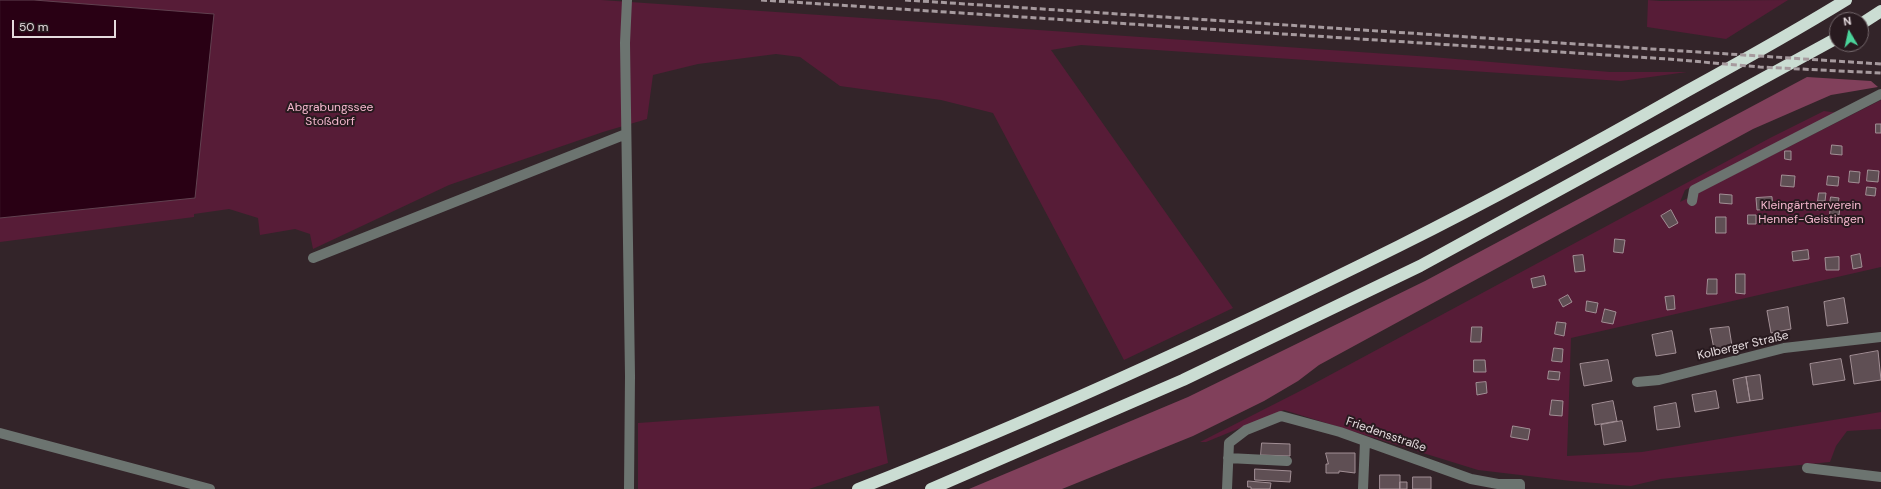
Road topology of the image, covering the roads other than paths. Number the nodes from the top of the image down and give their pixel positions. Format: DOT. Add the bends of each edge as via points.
graph roads {
  1 [pos="628,0"];
  2 [pos="1846,0"];
  3 [pos="1881,11"];
  4 [pos="1869,19"];
  5 [pos="1829,42"];
  6 [pos="1881,94"];
  7 [pos="626,134"];
  8 [pos="1692,200"];
  9 [pos="313,258"];
  10 [pos="1881,337"];
  11 [pos="1637,382"];
  12 [pos="0,433"];
  13 [pos="1365,441"];
  14 [pos="1228,458"];
  15 [pos="1287,461"];
  16 [pos="1807,468"];
  17 [pos="1881,477"];
  18 [pos="1520,486"];
  19 [pos="210,489"];
  20 [pos="628,489"];
  21 [pos="858,489"];
  22 [pos="931,489"];
  23 [pos="1227,489"];
  24 [pos="1364,489"];
  1 -- 7 [label="street" via="625,43"];
  2 -- 21 [label="highway" via="1614,133 1480,206 1296,297 1028,419"];
  3 -- 4 [label="highway"];
  5 -- 22 [label="highway" via="1420,266 1183,380"];
  6 -- 8 [label="street" via="1694,190"];
  7 -- 9 [label="street"];
  7 -- 20 [label="street" via="630,376"];
  10 -- 11 [label="street, Kolberger Straße" via="1784,348 1659,380"];
  12 -- 19 [label="street"];
  13 -- 14 [label="street, Friedensstraße" via="1281,416 1246,430 1229,443"];
  13 -- 18 [label="street, Friedensstraße" via="1471,479"];
  13 -- 24 [label="street"];
  14 -- 15 [label="street"];
  14 -- 23 [label="street, Friedensstraße"];
  16 -- 17 [label="street"];
}
